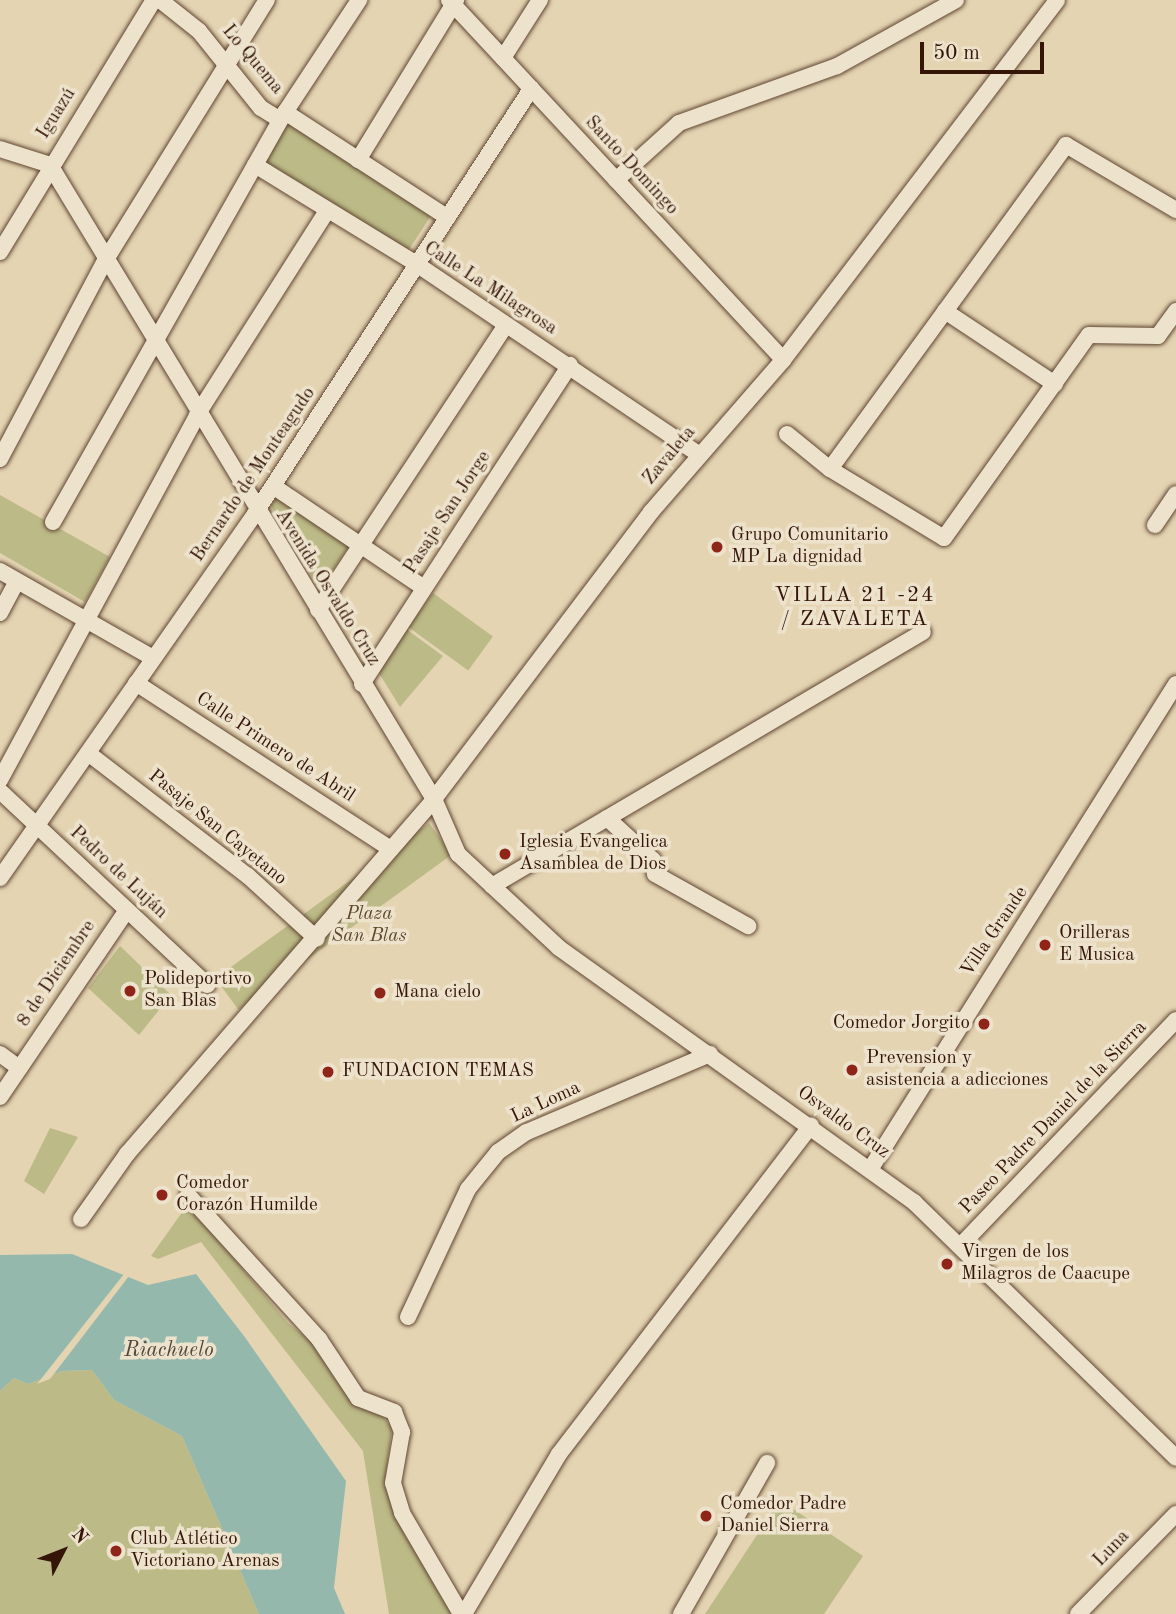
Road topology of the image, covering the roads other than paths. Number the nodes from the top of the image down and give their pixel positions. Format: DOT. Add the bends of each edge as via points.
graph roads {
  1 [pos="154,0"];
  2 [pos="160,0"];
  3 [pos="267,0"];
  4 [pos="359,0"];
  5 [pos="540,0"];
  6 [pos="956,0"];
  7 [pos="1057,0"];
  8 [pos="453,1"];
  9 [pos="503,58"];
  10 [pos="228,63"];
  11 [pos="531,89"];
  12 [pos="283,116"];
  13 [pos="0,149"];
  14 [pos="358,160"];
  15 [pos="50,165"];
  16 [pos="255,165"];
  17 [pos="616,180"];
  18 [pos="1176,210"];
  19 [pos="327,211"];
  20 [pos="448,218"];
  21 [pos="0,252"];
  22 [pos="105,261"];
  23 [pos="418,265"];
  24 [pos="945,311"];
  25 [pos="1176,311"];
  26 [pos="506,325"];
  27 [pos="153,339"];
  28 [pos="783,360"];
  29 [pos="570,365"];
  30 [pos="1055,384"];
  31 [pos="197,415"];
  32 [pos="787,433"];
  33 [pos="698,454"];
  34 [pos="0,459"];
  35 [pos="830,469"];
  36 [pos="273,486"];
  37 [pos="1176,494"];
  38 [pos="256,512"];
  39 [pos="53,522"];
  40 [pos="1155,525"];
  41 [pos="359,544"];
  42 [pos="0,570"];
  43 [pos="18,581"];
  44 [pos="424,588"];
  45 [pos="318,610"];
  46 [pos="0,613"];
  47 [pos="85,620"];
  48 [pos="923,632"];
  49 [pos="153,658"];
  50 [pos="136,683"];
  51 [pos="362,684"];
  52 [pos="1176,684"];
  53 [pos="88,753"];
  54 [pos="0,779"];
  55 [pos="0,790"];
  56 [pos="433,799"];
  57 [pos="607,818"];
  58 [pos="39,827"];
  59 [pos="391,849"];
  60 [pos="458,854"];
  61 [pos="0,878"];
  62 [pos="492,886"];
  63 [pos="127,910"];
  64 [pos="748,926"];
  65 [pos="317,939"];
  66 [pos="207,985"];
  67 [pos="1176,1020"];
  68 [pos="0,1054"];
  69 [pos="710,1054"];
  70 [pos="19,1068"];
  71 [pos="0,1097"];
  72 [pos="811,1125"];
  73 [pos="871,1168"];
  74 [pos="188,1195"];
  75 [pos="81,1219"];
  76 [pos="962,1244"];
  77 [pos="408,1317"];
  78 [pos="1176,1458"];
  79 [pos="767,1463"];
  80 [pos="1176,1514"];
  81 [pos="462,1614"];
  82 [pos="681,1614"];
  83 [pos="1078,1614"];
  1 -- 15 [label="street, Iguazú"];
  2 -- 10 [label="street, Lo Quema"];
  3 -- 10 [label="street"];
  4 -- 12 [label="street"];
  5 -- 9 [label="street"];
  6 -- 17 [label="street" via="837,66 679,123"];
  7 -- 28 [label="street, Zavaleta"];
  8 -- 9 [label="street, Santo Domingo"];
  8 -- 14 [label="street"];
  9 -- 11 [label="street, Santo Domingo"];
  10 -- 12 [label="street, Lo Quema" via="261,108"];
  10 -- 22 [label="street"];
  11 -- 17 [label="street, Santo Domingo"];
  11 -- 20 [label="street, Bernardo de Monteagudo"];
  12 -- 14 [label="street, Lo Quema"];
  12 -- 16 [label="street"];
  13 -- 15 [label="street"];
  14 -- 20 [label="street, Lo Quema"];
  15 -- 21 [label="street, Iguazú"];
  15 -- 22 [label="street, Avenida Osvaldo Cruz"];
  16 -- 19 [label="street, Calle La Milagrosa"];
  16 -- 27 [label="street"];
  17 -- 28 [label="street, Santo Domingo"];
  18 -- 24 [label="street" via="1066,145"];
  19 -- 23 [label="street, Calle La Milagrosa"];
  19 -- 31 [label="street"];
  20 -- 23 [label="street, Bernardo de Monteagudo"];
  22 -- 27 [label="street, Avenida Osvaldo Cruz"];
  22 -- 34 [label="street"];
  23 -- 26 [label="street, Calle La Milagrosa"];
  23 -- 36 [label="street, Bernardo de Monteagudo"];
  24 -- 30 [label="street"];
  24 -- 35 [label="street"];
  25 -- 30 [label="street" via="1158,336 1089,335"];
  26 -- 29 [label="street, Calle La Milagrosa"];
  26 -- 41 [label="street"];
  27 -- 31 [label="street, Avenida Osvaldo Cruz"];
  27 -- 39 [label="street"];
  28 -- 33 [label="street, Zavaleta"];
  29 -- 33 [label="street, Calle La Milagrosa"];
  29 -- 44 [label="street, Pasaje San Jorge"];
  30 -- 35 [label="street" via="944,538"];
  31 -- 38 [label="street, Avenida Osvaldo Cruz"];
  31 -- 47 [label="street"];
  32 -- 35 [label="street"];
  33 -- 56 [label="street, Zavaleta"];
  36 -- 38 [label="street, Bernardo de Monteagudo"];
  36 -- 41 [label="street"];
  37 -- 40 [label="street"];
  38 -- 45 [label="street, Avenida Osvaldo Cruz"];
  38 -- 49 [label="street, Bernardo de Monteagudo"];
  41 -- 44 [label="street"];
  41 -- 45 [label="street"];
  42 -- 43 [label="street"];
  43 -- 46 [label="street"];
  43 -- 47 [label="street"];
  44 -- 51 [label="street, Pasaje San Jorge"];
  45 -- 51 [label="street, Avenida Osvaldo Cruz"];
  47 -- 49 [label="street"];
  47 -- 54 [label="street"];
  48 -- 57 [label="street"];
  49 -- 50 [label="street, Bernardo de Monteagudo"];
  50 -- 53 [label="street, Bernardo de Monteagudo"];
  50 -- 59 [label="street, Calle Primero de Abril"];
  51 -- 56 [label="street, Avenida Osvaldo Cruz"];
  52 -- 73 [label="street, Villa Grande"];
  53 -- 58 [label="street, Bernardo de Monteagudo"];
  53 -- 65 [label="street, Pasaje San Cayetano" via="248,876"];
  55 -- 58 [label="street, Pedro de Luján"];
  56 -- 59 [label="street, Zavaleta"];
  56 -- 60 [label="street, Avenida Osvaldo Cruz"];
  57 -- 62 [label="street"];
  57 -- 64 [label="street" via="653,860 655,874"];
  58 -- 61 [label="street, Bernardo de Monteagudo"];
  58 -- 63 [label="street, Pedro de Luján"];
  59 -- 65 [label="street, Zavaleta"];
  60 -- 62 [label="street, Osvaldo Cruz"];
  62 -- 69 [label="street, Osvaldo Cruz" via="559,948"];
  63 -- 66 [label="street, Pedro de Luján"];
  63 -- 70 [label="street, 8 de Diciembre"];
  65 -- 75 [label="street, Zavaleta" via="127,1154"];
  67 -- 76 [label="street, Paseo Padre Daniel de la Sierra"];
  68 -- 70 [label="street"];
  69 -- 72 [label="street, Osvaldo Cruz"];
  69 -- 77 [label="street, La Loma" via="527,1132 498,1152 463,1199"];
  70 -- 71 [label="street, 8 de Diciembre"];
  72 -- 73 [label="street, Osvaldo Cruz"];
  72 -- 81 [label="street" via="559,1454"];
  73 -- 76 [label="street, Osvaldo Cruz"];
  74 -- 81 [label="street" via="319,1339 358,1398 394,1412 402,1432 393,1483 402,1513"];
  76 -- 78 [label="street, Osvaldo Cruz"];
  79 -- 82 [label="street"];
  80 -- 83 [label="street, Luna"];
}
